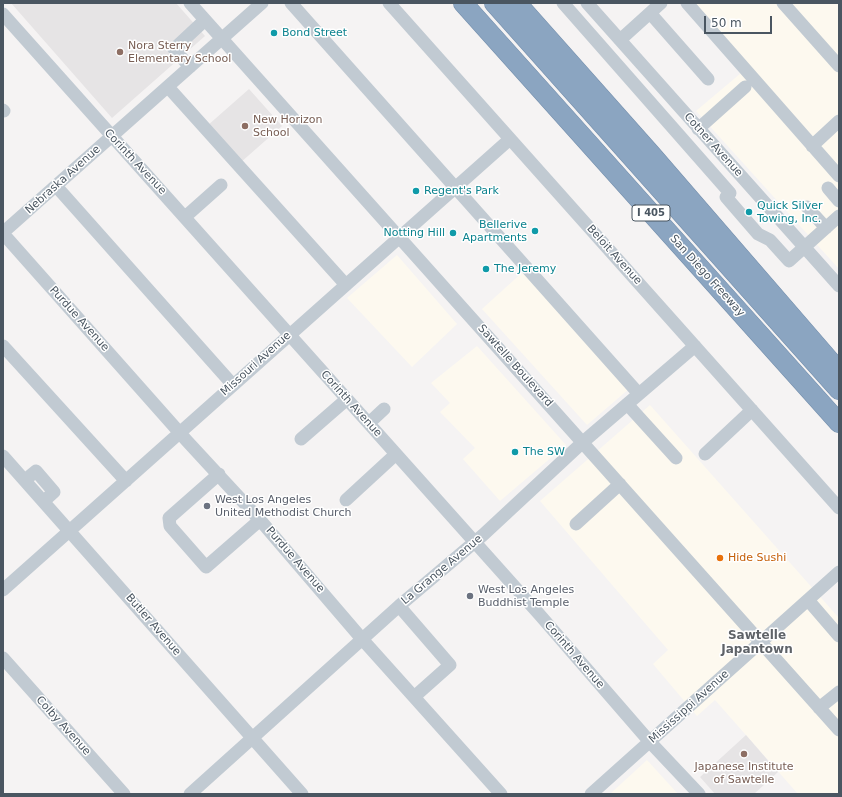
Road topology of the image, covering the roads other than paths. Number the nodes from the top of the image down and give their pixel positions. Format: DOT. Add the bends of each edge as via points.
graph roads {
  1 [pos="190,3"];
  2 [pos="262,3"];
  3 [pos="291,3"];
  4 [pos="389,3"];
  5 [pos="463,3"];
  6 [pos="477,3"];
  7 [pos="494,3"];
  8 [pos="517,3"];
  9 [pos="533,3"];
  10 [pos="563,3"];
  11 [pos="587,3"];
  12 [pos="661,3"];
  13 [pos="686,3"];
  14 [pos="783,3"];
  15 [pos="650,13"];
  16 [pos="3,14"];
  17 [pos="205,20"];
  18 [pos="221,38"];
  19 [pos="620,40"];
  20 [pos="571,63"];
  21 [pos="839,66"];
  22 [pos="190,67"];
  23 [pos="708,79"];
  24 [pos="168,87"];
  25 [pos="745,88"];
  26 [pos="839,121"];
  27 [pos="698,129"];
  28 [pos="112,136"];
  29 [pos="510,139"];
  30 [pos="812,146"];
  31 [pos="836,167"];
  32 [pos="220,185"];
  33 [pos="56,186"];
  34 [pos="455,188"];
  35 [pos="828,188"];
  36 [pos="839,201"];
  37 [pos="807,207"];
  38 [pos="839,216"];
  39 [pos="185,217"];
  40 [pos="826,228"];
  41 [pos="5,233"];
  42 [pos="400,237"];
  43 [pos="804,248"];
  44 [pos="346,285"];
  45 [pos="839,286"];
  46 [pos="290,334"];
  47 [pos="3,346"];
  48 [pos="695,346"];
  49 [pos="839,370"];
  50 [pos="233,385"];
  51 [pos="839,390"];
  52 [pos="639,394"];
  53 [pos="347,399"];
  54 [pos="627,404"];
  55 [pos="384,410"];
  56 [pos="752,410"];
  57 [pos="839,410"];
  58 [pos="369,423"];
  59 [pos="839,423"];
  60 [pos="180,432"];
  61 [pos="301,439"];
  62 [pos="583,442"];
  63 [pos="396,454"];
  64 [pos="704,454"];
  65 [pos="3,456"];
  66 [pos="676,458"];
  67 [pos="219,474"];
  68 [pos="126,481"];
  69 [pos="620,484"];
  70 [pos="346,500"];
  71 [pos="839,508"];
  72 [pos="260,520"];
  73 [pos="576,524"];
  74 [pos="70,530"];
  75 [pos="474,542"];
  76 [pos="839,572"];
  77 [pos="3,590"];
  78 [pos="808,600"];
  79 [pos="399,606"];
  80 [pos="839,636"];
  81 [pos="362,639"];
  82 [pos="761,642"];
  83 [pos="3,658"];
  84 [pos="839,692"];
  85 [pos="414,696"];
  86 [pos="819,708"];
  87 [pos="838,728"];
  88 [pos="252,738"];
  89 [pos="650,742"];
  90 [pos="124,794"];
  91 [pos="190,794"];
  92 [pos="302,794"];
  93 [pos="501,794"];
  94 [pos="591,794"];
  95 [pos="699,794"];
  1 -- 17 [label="street, Sawtelle Boulevard"];
  2 -- 18 [label="street, Nebraska Avenue"];
  3 -- 34 [label="street"];
  4 -- 29 [label="street, Beloit Avenue"];
  5 -- 59 [label="highway, San Diego Freeway / I 405"];
  6 -- 57 [label="highway"];
  7 -- 51 [label="highway"];
  8 -- 20 [label="highway"];
  9 -- 20 [label="highway"];
  10 -- 43 [label="street" via="730,193 726,197 758,234 770,240 789,261"];
  11 -- 19 [label="street, Cotner Avenue"];
  12 -- 15 [label="street"];
  13 -- 30 [label="street"];
  14 -- 21 [label="street"];
  15 -- 19 [label="street"];
  15 -- 23 [label="street"];
  16 -- 28 [label="street, Corinth Avenue"];
  17 -- 18 [label="street, Sawtelle Boulevard"];
  17 -- 22 [label="street" via="174,49"];
  18 -- 22 [label="street, Nebraska Avenue"];
  18 -- 42 [label="street, Sawtelle Boulevard"];
  19 -- 27 [label="street, Cotner Avenue"];
  20 -- 49 [label="highway"];
  22 -- 24 [label="street, Nebraska Avenue"];
  24 -- 28 [label="street, Nebraska Avenue"];
  24 -- 44 [label="street"];
  25 -- 27 [label="street"];
  26 -- 30 [label="street"];
  27 -- 43 [label="street, Cotner Avenue"];
  28 -- 33 [label="street, Nebraska Avenue"];
  28 -- 39 [label="street, Corinth Avenue"];
  29 -- 34 [label="street, Missouri Avenue"];
  29 -- 48 [label="street, Beloit Avenue"];
  30 -- 31 [label="street"];
  32 -- 39 [label="street"];
  33 -- 41 [label="street, Nebraska Avenue"];
  33 -- 50 [label="street"];
  34 -- 42 [label="street, Missouri Avenue"];
  34 -- 52 [label="street"];
  35 -- 36 [label="street"];
  37 -- 40 [label="street"];
  38 -- 40 [label="street"];
  39 -- 46 [label="street, Corinth Avenue"];
  40 -- 43 [label="street"];
  41 -- 60 [label="street, Purdue Avenue"];
  42 -- 44 [label="street, Missouri Avenue"];
  42 -- 62 [label="street, Sawtelle Boulevard"];
  43 -- 45 [label="street, Cotner Avenue"];
  44 -- 46 [label="street, Missouri Avenue"];
  46 -- 50 [label="street, Missouri Avenue"];
  46 -- 53 [label="street, Corinth Avenue"];
  47 -- 68 [label="street"];
  48 -- 52 [label="street, La Grange Avenue"];
  48 -- 56 [label="street, Beloit Avenue"];
  50 -- 60 [label="street, Missouri Avenue"];
  52 -- 54 [label="street, La Grange Avenue"];
  53 -- 58 [label="street, Corinth Avenue"];
  53 -- 61 [label="street"];
  54 -- 62 [label="street, La Grange Avenue"];
  54 -- 66 [label="street"];
  55 -- 58 [label="street"];
  56 -- 64 [label="street"];
  56 -- 71 [label="street, Beloit Avenue"];
  58 -- 63 [label="street, Corinth Avenue"];
  60 -- 67 [label="street, Purdue Avenue"];
  60 -- 68 [label="street, Missouri Avenue"];
  62 -- 69 [label="street, Sawtelle Boulevard"];
  62 -- 75 [label="street, La Grange Avenue"];
  63 -- 70 [label="street"];
  63 -- 75 [label="street, Corinth Avenue"];
  65 -- 74 [label="street, Butler Avenue"];
  67 -- 72 [label="street, Purdue Avenue"];
  67 -- 72 [label="street" via="169,518 170,526 206,567"];
  68 -- 74 [label="street, Missouri Avenue"];
  69 -- 73 [label="street"];
  69 -- 82 [label="street, Sawtelle Boulevard"];
  72 -- 81 [label="street, Purdue Avenue"];
  74 -- 77 [label="street, Missouri Avenue"];
  74 -- 88 [label="street, Butler Avenue"];
  75 -- 79 [label="street, La Grange Avenue"];
  75 -- 89 [label="street, Corinth Avenue"];
  76 -- 78 [label="street, Mississippi Avenue"];
  78 -- 80 [label="street"];
  78 -- 82 [label="street, Mississippi Avenue"];
  79 -- 81 [label="street, La Grange Avenue"];
  79 -- 85 [label="street" via="450,665"];
  81 -- 85 [label="street, Purdue Avenue"];
  81 -- 88 [label="street, La Grange Avenue"];
  82 -- 86 [label="street, Sawtelle Boulevard"];
  82 -- 89 [label="street, Mississippi Avenue"];
  83 -- 90 [label="street, Colby Avenue"];
  84 -- 86 [label="street"];
  85 -- 93 [label="street, Purdue Avenue"];
  86 -- 87 [label="street, Sawtelle Boulevard"];
  88 -- 91 [label="street, La Grange Avenue"];
  88 -- 92 [label="street, Butler Avenue"];
  89 -- 94 [label="street, Mississippi Avenue"];
  89 -- 95 [label="street, Corinth Avenue"];
}
